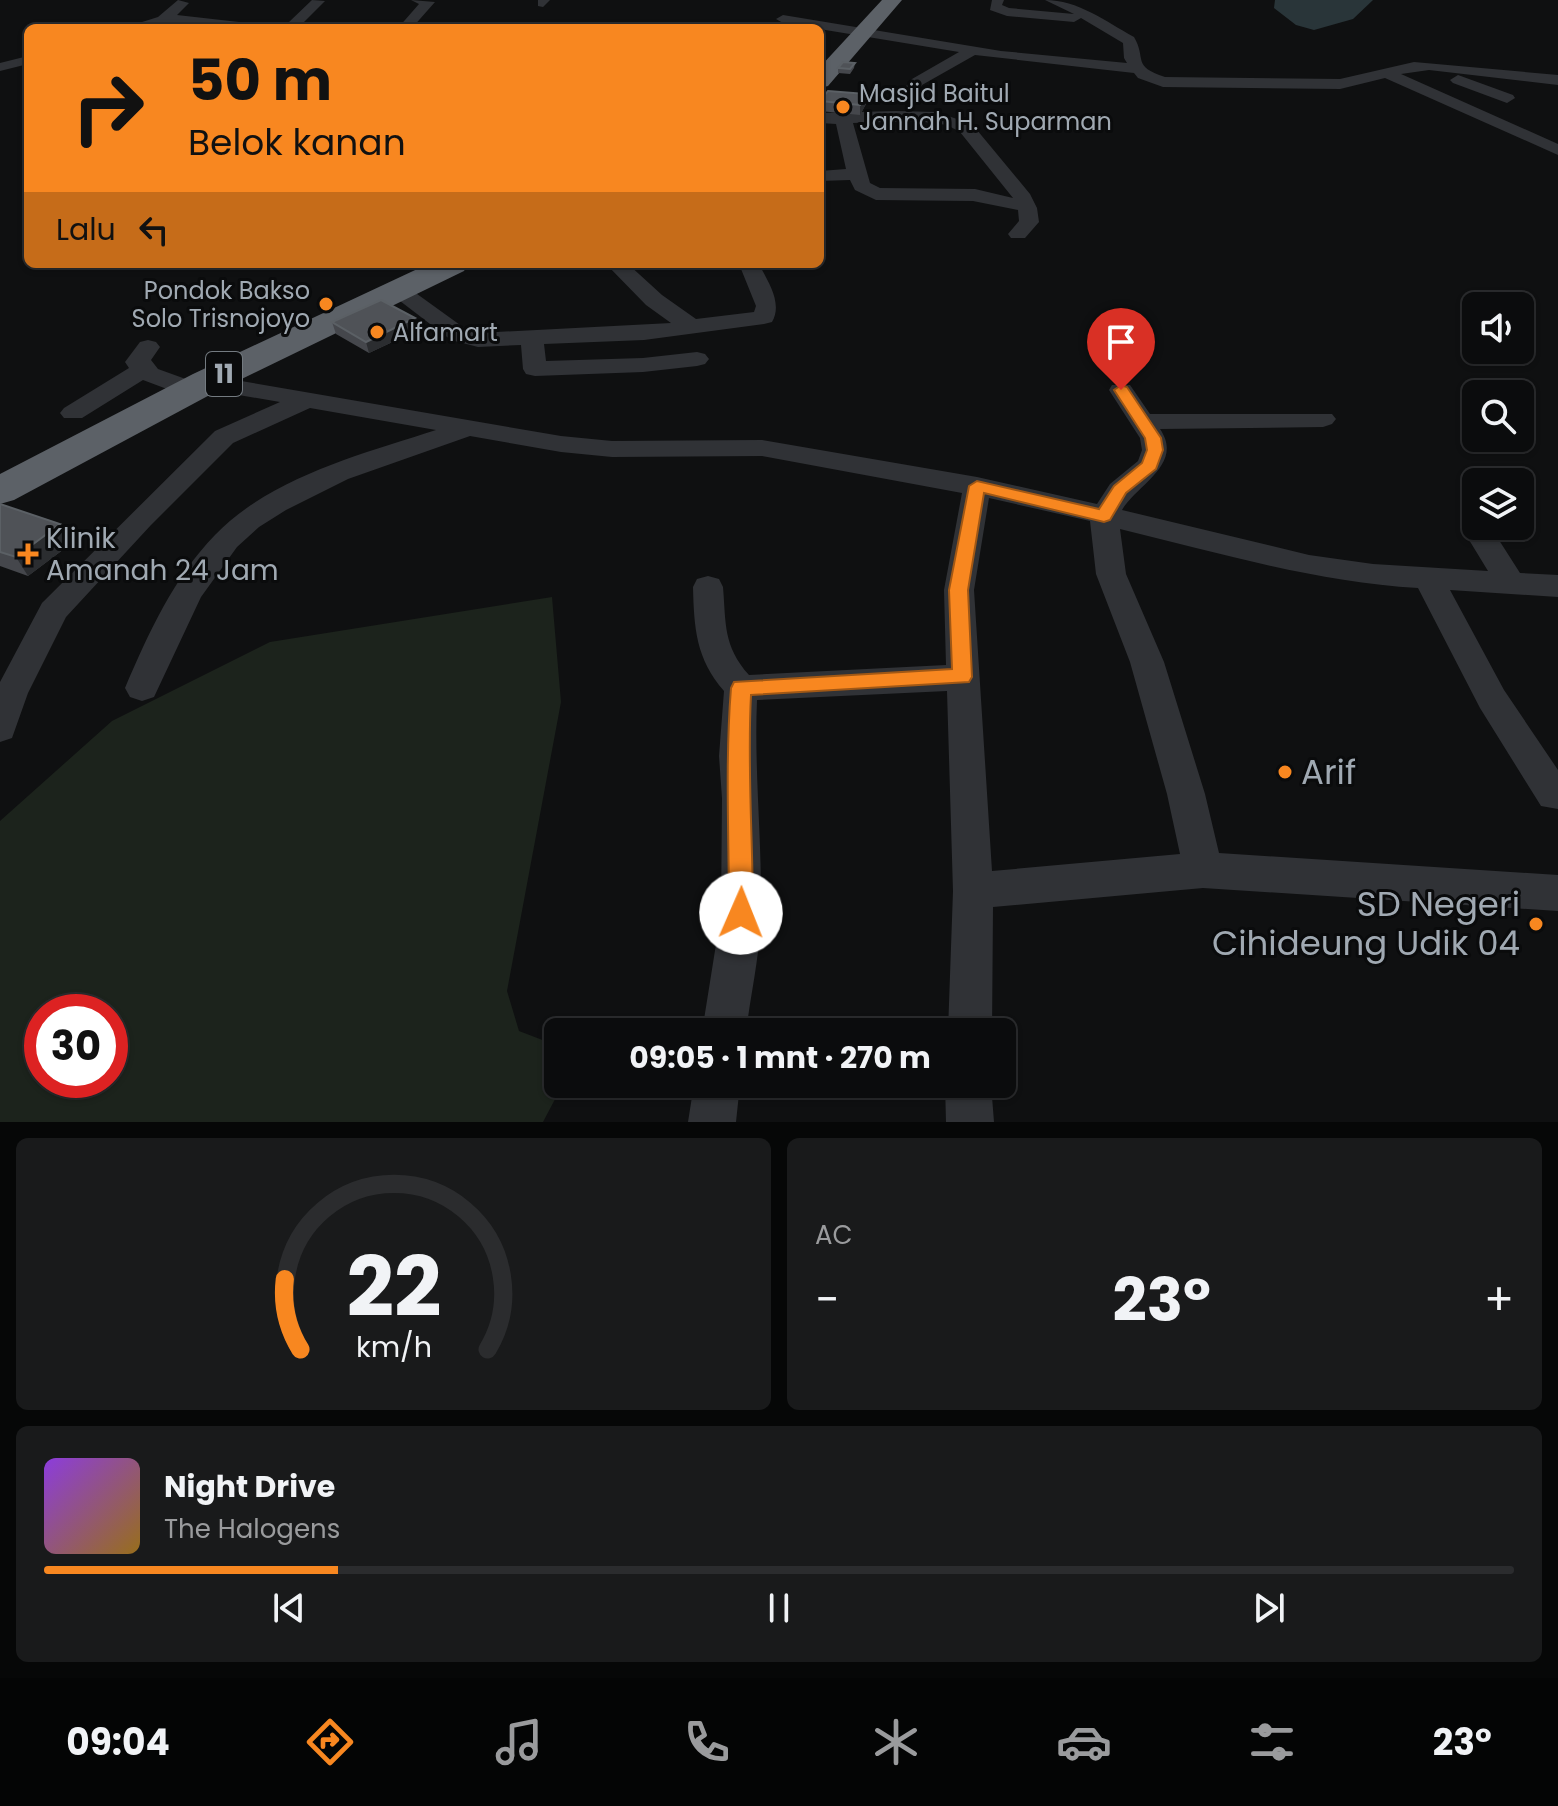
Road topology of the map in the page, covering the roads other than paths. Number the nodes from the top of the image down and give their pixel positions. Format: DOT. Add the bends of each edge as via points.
graph roads {
  1 [pos="417,0"];
  2 [pos="892,0"];
  3 [pos="998,0"];
  4 [pos="1051,0"];
  5 [pos="319,1"];
  6 [pos="183,2"];
  7 [pos="797,9"];
  8 [pos="168,18"];
  9 [pos="783,19"];
  10 [pos="1092,19"];
  11 [pos="139,24"];
  12 [pos="146,24"];
  13 [pos="221,24"];
  14 [pos="294,24"];
  15 [pos="409,24"];
  16 [pos="774,24"];
  17 [pos="817,24"];
  18 [pos="824,25"];
  19 [pos="864,31"];
  20 [pos="972,51"];
  21 [pos="24,61"];
  22 [pos="1419,66"];
  23 [pos="0,67"];
  24 [pos="1139,69"];
  25 [pos="1387,73"];
  26 [pos="824,76"];
  27 [pos="1558,80"];
  28 [pos="1507,98"];
  29 [pos="914,100"];
  30 [pos="824,118"];
  31 [pos="844,120"];
  32 [pos="1558,150"];
  33 [pos="856,174"];
  34 [pos="824,176"];
  35 [pos="1025,205"];
  36 [pos="1018,234"];
  37 [pos="445,268"];
  38 [pos="620,268"];
  39 [pos="751,268"];
  40 [pos="398,291"];
  41 [pos="693,328"];
  42 [pos="532,339"];
  43 [pos="697,359"];
  44 [pos="535,369"];
  45 [pos="199,386"];
  46 [pos="1121,390"];
  47 [pos="530,396"];
  48 [pos="307,400"];
  49 [pos="73,413"];
  50 [pos="1323,419"];
  51 [pos="1143,422"];
  52 [pos="470,428"];
  53 [pos="4,485"];
  54 [pos="977,486"];
  55 [pos="1104,516"];
  56 [pos="1484,540"];
  57 [pos="1429,579"];
  58 [pos="1512,585"];
  59 [pos="1558,586"];
  60 [pos="708,587"];
  61 [pos="962,677"];
  62 [pos="142,688"];
  63 [pos="741,688"];
  64 [pos="0,728"];
  65 [pos="1554,795"];
  66 [pos="1203,870"];
  67 [pos="973,891"];
  68 [pos="1558,893"];
  69 [pos="726,1018"];
  70 [pos="970,1018"];
  71 [pos="715,1098"];
  72 [pos="969,1098"];
  73 [pos="712,1122"];
  74 [pos="970,1122"];
  1 -- 15 [label="street" via="428,2"];
  2 -- 19 [label="highway"];
  3 -- 10 [label="street" via="995,7 1007,12"];
  4 -- 10 [label="street"];
  5 -- 14 [label="street"];
  6 -- 8 [label="street"];
  6 -- 11 [label="street"];
  7 -- 9 [label="street"];
  8 -- 12 [label="street"];
  8 -- 13 [label="street"];
  9 -- 16 [label="street"];
  9 -- 17 [label="street"];
  10 -- 24 [label="street" via="1129,40"];
  18 -- 19 [label="street"];
  19 -- 20 [label="street"];
  19 -- 26 [label="highway"];
  20 -- 24 [label="street"];
  20 -- 29 [label="street" via="917,82 911,90"];
  21 -- 23 [label="street"];
  22 -- 25 [label="street"];
  22 -- 27 [label="street"];
  22 -- 28 [label="street"];
  24 -- 25 [label="street" via="1150,79 1180,83 1340,84"];
  25 -- 32 [label="street"];
  30 -- 31 [label="street"];
  31 -- 33 [label="street"];
  31 -- 35 [label="street" via="933,117 956,123 968,129"];
  33 -- 34 [label="street"];
  33 -- 35 [label="street" via="862,186 876,194 975,195"];
  35 -- 36 [label="street" via="1029,222"];
  37 -- 40 [label="highway, 11"];
  38 -- 41 [label="street"];
  39 -- 41 [label="street" via="767,306 764,317"];
  40 -- 42 [label="street" via="465,338"];
  40 -- 45 [label="highway, 11"];
  41 -- 42 [label="street"];
  42 -- 44 [label="street"];
  43 -- 44 [label="street"];
  44 -- 47 [label="street"];
  45 -- 48 [label="street"];
  45 -- 49 [label="street" via="145,359"];
  45 -- 53 [label="highway, 11"];
  46 -- 51 [label="street"];
  48 -- 52 [label="street"];
  48 -- 64 [label="street" via="224,437 53,611 11,693"];
  50 -- 51 [label="street"];
  51 -- 55 [label="street" via="1155,450 1150,465 1120,490"];
  52 -- 54 [label="street" via="612,449 762,448"];
  52 -- 62 [label="street" via="293,495 244,525 180,602"];
  54 -- 55 [label="street"];
  54 -- 61 [label="street" via="959,590"];
  55 -- 57 [label="street" via="1309,565"];
  55 -- 66 [label="street" via="1111,574 1147,662"];
  56 -- 58 [label="street"];
  57 -- 58 [label="street"];
  57 -- 65 [label="street" via="1492,699"];
  58 -- 59 [label="street"];
  60 -- 63 [label="street" via="715,660"];
  61 -- 63 [label="street"];
  61 -- 67 [label="street"];
  63 -- 69 [label="street" via="741,913"];
  66 -- 67 [label="street"];
  66 -- 68 [label="street"];
  67 -- 70 [label="street"];
  71 -- 73 [label="street"];
  72 -- 74 [label="street"];
}
